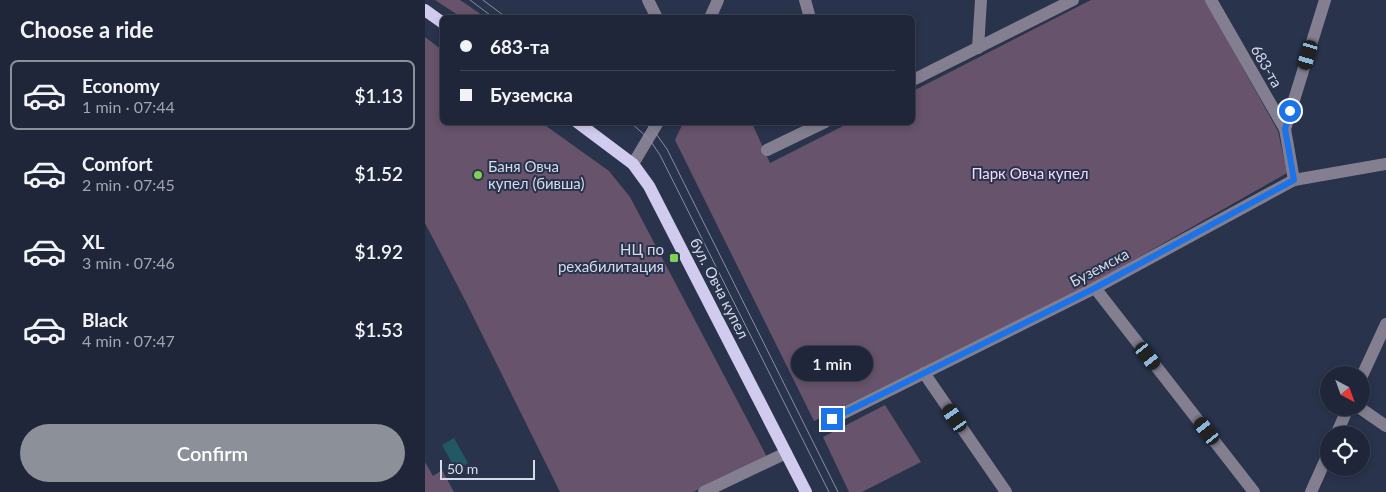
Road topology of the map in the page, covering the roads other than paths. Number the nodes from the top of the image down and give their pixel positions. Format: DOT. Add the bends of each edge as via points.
graph roads {
  1 [pos="648,0"];
  2 [pos="718,0"];
  3 [pos="805,0"];
  4 [pos="981,0"];
  5 [pos="1073,0"];
  6 [pos="1211,0"];
  7 [pos="1325,0"];
  8 [pos="425,10"];
  9 [pos="656,15"];
  10 [pos="711,15"];
  11 [pos="809,15"];
  12 [pos="440,21"];
  13 [pos="978,48"];
  14 [pos="915,79"];
  15 [pos="581,125"];
  16 [pos="656,125"];
  17 [pos="811,126"];
  18 [pos="1285,129"];
  19 [pos="767,150"];
  20 [pos="633,164"];
  21 [pos="1386,164"];
  22 [pos="1294,180"];
  23 [pos="1095,288"];
  24 [pos="1386,324"];
  25 [pos="1367,366"];
  26 [pos="924,373"];
  27 [pos="1370,415"];
  28 [pos="832,419"];
  29 [pos="1386,426"];
  30 [pos="786,453"];
  31 [pos="1320,472"];
  32 [pos="704,492"];
  33 [pos="805,492"];
  34 [pos="1006,492"];
  35 [pos="1254,492"];
  36 [pos="1311,492"];
  1 -- 9 [label="street"];
  2 -- 10 [label="street"];
  3 -- 11 [label="street"];
  4 -- 13 [label="street"];
  5 -- 13 [label="street"];
  6 -- 18 [label="street, 683-та"];
  7 -- 18 [label="street"];
  8 -- 12 [label="main road"];
  13 -- 14 [label="street"];
  15 -- 20 [label="main road, бул. Овча купел"];
  16 -- 20 [label="street"];
  17 -- 19 [label="street"];
  18 -- 22 [label="street, 683-та"];
  20 -- 30 [label="main road, бул. Овча купел" via="649,186"];
  21 -- 22 [label="street, Буземска"];
  22 -- 23 [label="street, Буземска"];
  23 -- 26 [label="street, Буземска"];
  23 -- 35 [label="street"];
  24 -- 25 [label="street"];
  26 -- 28 [label="street, Буземска"];
  26 -- 34 [label="street"];
  27 -- 29 [label="street"];
  30 -- 32 [label="street"];
  30 -- 33 [label="main road, бул. Овча купел"];
  31 -- 36 [label="street"];
}
